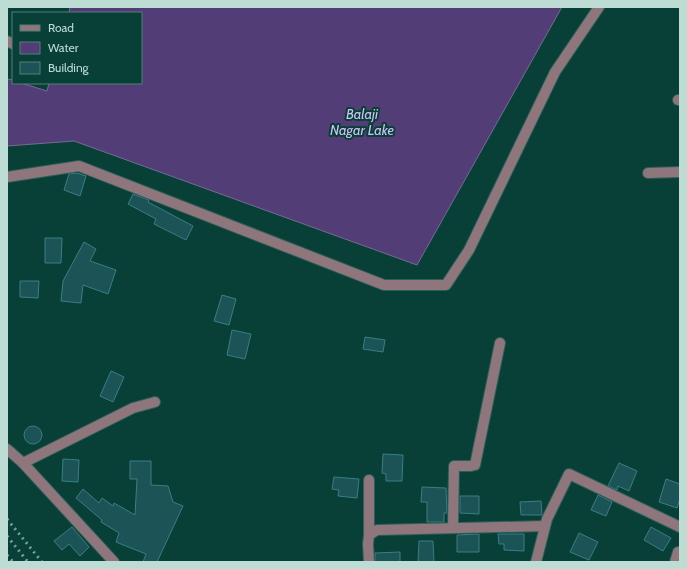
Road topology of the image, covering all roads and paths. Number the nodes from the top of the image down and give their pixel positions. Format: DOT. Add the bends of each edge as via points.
graph roads {
  1 [pos="599,7"];
  2 [pos="680,172"];
  3 [pos="648,173"];
  4 [pos="7,177"];
  5 [pos="500,343"];
  6 [pos="155,402"];
  7 [pos="7,449"];
  8 [pos="23,463"];
  9 [pos="369,480"];
  10 [pos="546,526"];
  11 [pos="680,527"];
  12 [pos="452,528"];
  13 [pos="369,535"];
  14 [pos="678,552"];
  15 [pos="114,562"];
  16 [pos="369,562"];
  17 [pos="536,562"];
  18 [pos="675,562"];
  1 -- 4 [label="street" via="555,72 469,250 446,285 384,285 79,166"];
  2 -- 3 [label="street"];
  5 -- 12 [label="street" via="475,465 454,466"];
  6 -- 8 [label="street" via="133,408"];
  7 -- 8 [label="street"];
  8 -- 15 [label="street"];
  9 -- 13 [label="street"];
  10 -- 11 [label="street" via="569,474"];
  10 -- 12 [label="street"];
  10 -- 17 [label="street"];
  12 -- 13 [label="street" via="377,530"];
  13 -- 16 [label="street"];
  14 -- 18 [label="street"];
}
